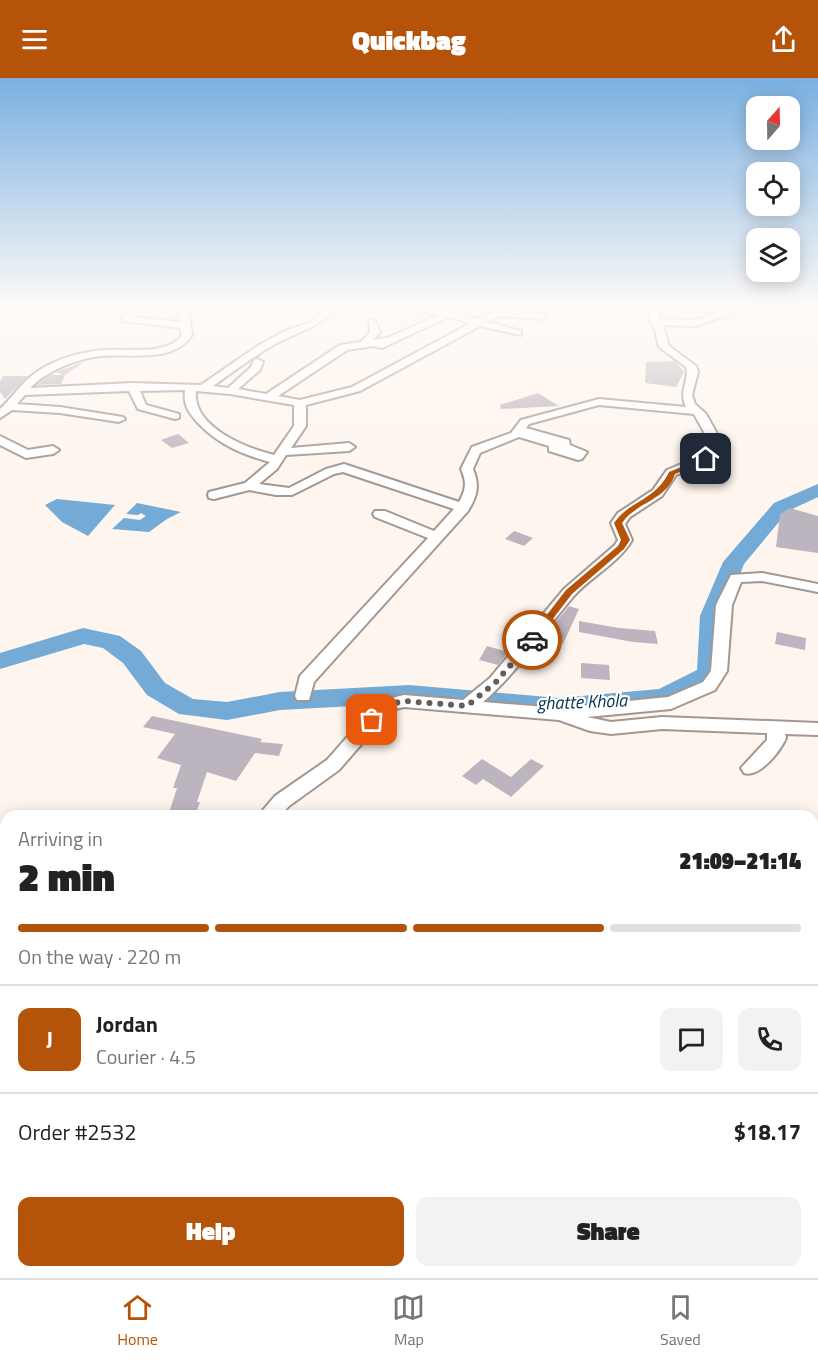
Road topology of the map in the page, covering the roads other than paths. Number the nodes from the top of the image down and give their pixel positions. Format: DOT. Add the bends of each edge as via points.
graph roads {
  1 [pos="67,363"];
  2 [pos="237,363"];
  3 [pos="258,363"];
  4 [pos="319,363"];
  5 [pos="405,363"];
  6 [pos="686,363"];
  7 [pos="132,386"];
  8 [pos="196,388"];
  9 [pos="230,391"];
  10 [pos="24,392"];
  11 [pos="269,397"];
  12 [pos="300,403"];
  13 [pos="11,407"];
  14 [pos="694,411"];
  15 [pos="0,415"];
  16 [pos="175,416"];
  17 [pos="119,419"];
  18 [pos="0,440"];
  19 [pos="349,447"];
  20 [pos="53,450"];
  21 [pos="280,456"];
  22 [pos="249,486"];
  23 [pos="214,495"];
  24 [pos="463,508"];
  25 [pos="380,514"];
  26 [pos="437,537"];
  27 [pos="818,588"];
  28 [pos="303,696"];
  29 [pos="467,706"];
  30 [pos="559,714"];
  31 [pos="774,728"];
  32 [pos="818,729"];
  33 [pos="750,768"];
  34 [pos="274,810"];
  1 -- 10 [label="street" via="39,375"];
  2 -- 8 [label="street"];
  3 -- 9 [label="street"];
  4 -- 11 [label="street"];
  5 -- 12 [label="street" via="356,389"];
  6 -- 14 [label="street" via="693,372 687,395"];
  7 -- 8 [label="street"];
  7 -- 10 [label="street" via="112,383"];
  7 -- 16 [label="street" via="142,407"];
  8 -- 9 [label="street"];
  8 -- 21 [label="street" via="188,403 215,436 229,445"];
  9 -- 11 [label="street"];
  10 -- 13 [label="street"];
  11 -- 12 [label="street"];
  12 -- 21 [label="street" via="300,426"];
  13 -- 15 [label="street"];
  13 -- 17 [label="street"];
  14 -- 24 [label="street" via="591,403 525,422 518,431 472,455 467,469 472,489"];
  14 -- 29 [label="street" via="700,414 719,448 717,453 671,473 668,483 657,494 623,516 618,523 626,540 621,547 569,592 496,682"];
  18 -- 20 [label="street" via="26,454"];
  19 -- 21 [label="street"];
  21 -- 22 [label="street"];
  22 -- 23 [label="street"];
  22 -- 24 [label="street" via="285,492 344,468"];
  24 -- 26 [label="street"];
  25 -- 26 [label="street"];
  26 -- 28 [label="street" via="306,680"];
  27 -- 30 [label="street" via="762,577 736,578 724,604 719,671 709,686 671,703"];
  29 -- 30 [label="street"];
  29 -- 34 [label="street" via="404,701 385,705 333,765"];
  30 -- 31 [label="street" via="601,728 662,723"];
  31 -- 32 [label="street"];
  31 -- 33 [label="street" via="775,743"];
}
